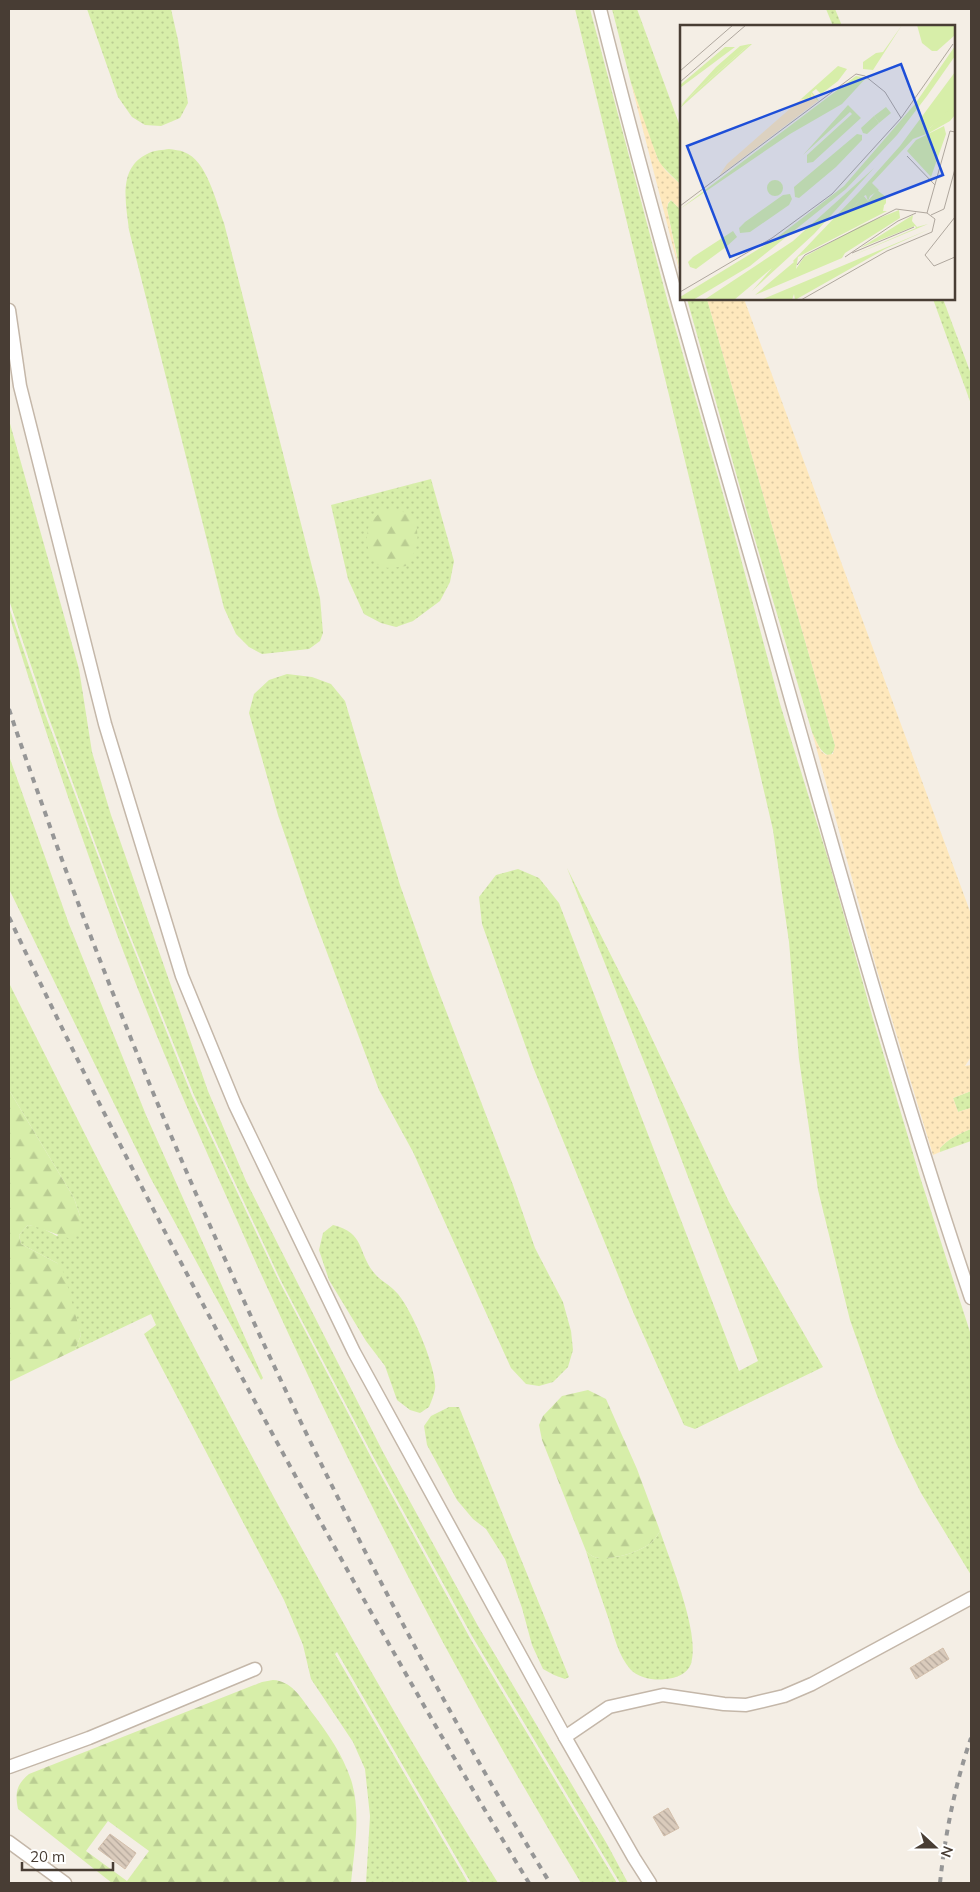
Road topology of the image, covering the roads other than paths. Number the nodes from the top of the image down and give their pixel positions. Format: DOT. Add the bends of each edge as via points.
graph roads {
  1 [pos="600,9"];
  2 [pos="9,310"];
  3 [pos="971,1298"];
  4 [pos="971,1598"];
  5 [pos="254,1669"];
  6 [pos="565,1736"];
  7 [pos="9,1767"];
  8 [pos="9,1842"];
  9 [pos="64,1883"];
  10 [pos="650,1883"];
  1 -- 3 [label="lane" via="632,138 882,1018"];
  2 -- 6 [label="lane" via="20,386 105,724 182,976 235,1105 354,1352"];
  4 -- 6 [label="lane" via="784,1696 746,1705 663,1695 609,1707"];
  5 -- 7 [label="lane" via="89,1738"];
  6 -- 10 [label="lane"];
  8 -- 9 [label="lane"];
}
